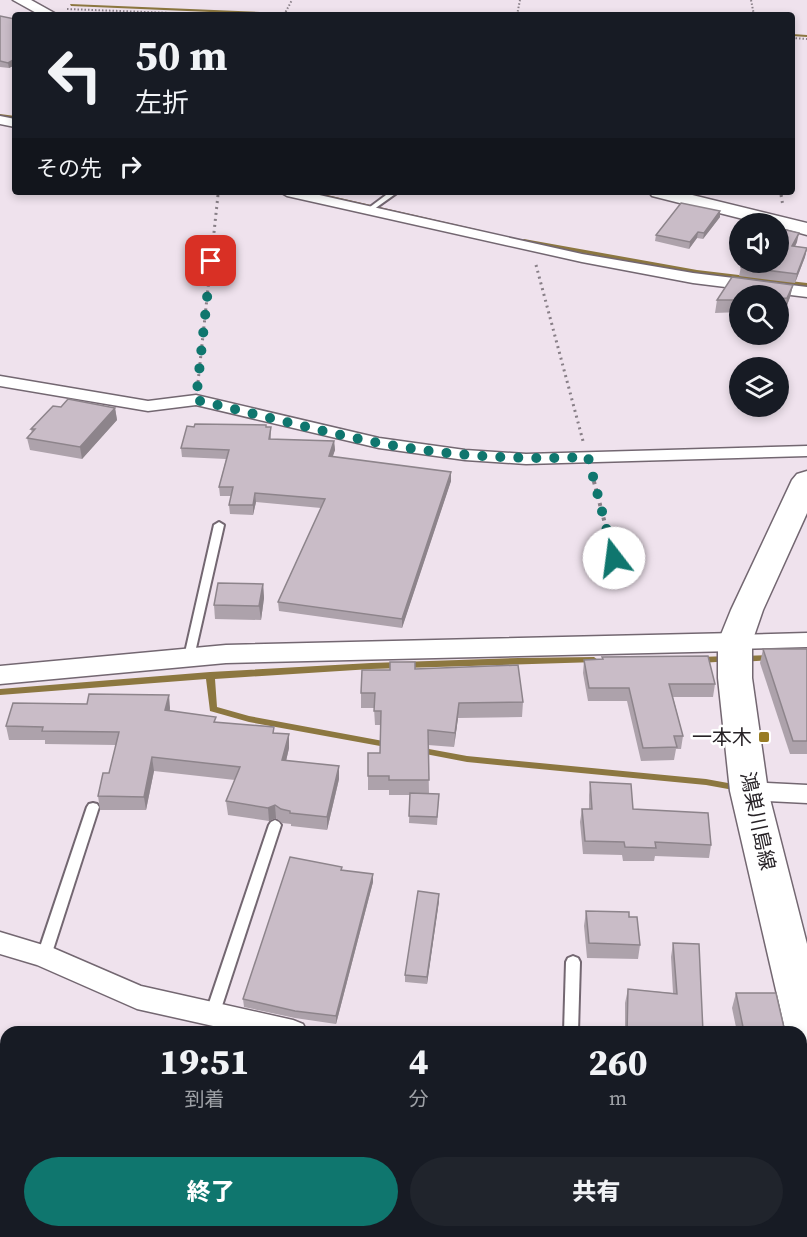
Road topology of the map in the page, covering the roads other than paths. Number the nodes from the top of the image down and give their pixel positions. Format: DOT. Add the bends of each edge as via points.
graph roads {
  1 [pos="20,0"];
  2 [pos="45,12"];
  3 [pos="300,195"];
  4 [pos="391,195"];
  5 [pos="670,195"];
  6 [pos="368,211"];
  7 [pos="807,229"];
  8 [pos="807,292"];
  9 [pos="0,381"];
  10 [pos="807,451"];
  11 [pos="807,480"];
  12 [pos="219,525"];
  13 [pos="807,640"];
  14 [pos="735,642"];
  15 [pos="189,657"];
  16 [pos="0,675"];
  17 [pos="749,791"];
  18 [pos="807,794"];
  19 [pos="93,807"];
  20 [pos="275,825"];
  21 [pos="0,943"];
  22 [pos="44,956"];
  23 [pos="573,962"];
  24 [pos="212,1015"];
  25 [pos="265,1026"];
  26 [pos="571,1026"];
  27 [pos="806,1026"];
  1 -- 2 [label="street"];
  3 -- 6 [label="street"];
  4 -- 6 [label="lane"];
  5 -- 7 [label="street"];
  6 -- 8 [label="street" via="531,248 693,278"];
  9 -- 10 [label="street" via="148,406 196,400 379,443 465,455 526,459"];
  11 -- 14 [label="main road, 鴻巣川島線"];
  12 -- 15 [label="lane"];
  13 -- 14 [label="street"];
  14 -- 15 [label="street"];
  14 -- 17 [label="main road, 鴻巣川島線" via="735,678"];
  15 -- 16 [label="street"];
  17 -- 18 [label="street"];
  17 -- 27 [label="main road, 鴻巣川島線"];
  19 -- 22 [label="lane"];
  20 -- 24 [label="lane"];
  21 -- 22 [label="street"];
  22 -- 24 [label="street" via="138,998"];
  23 -- 26 [label="lane"];
  24 -- 25 [label="street"];
}
